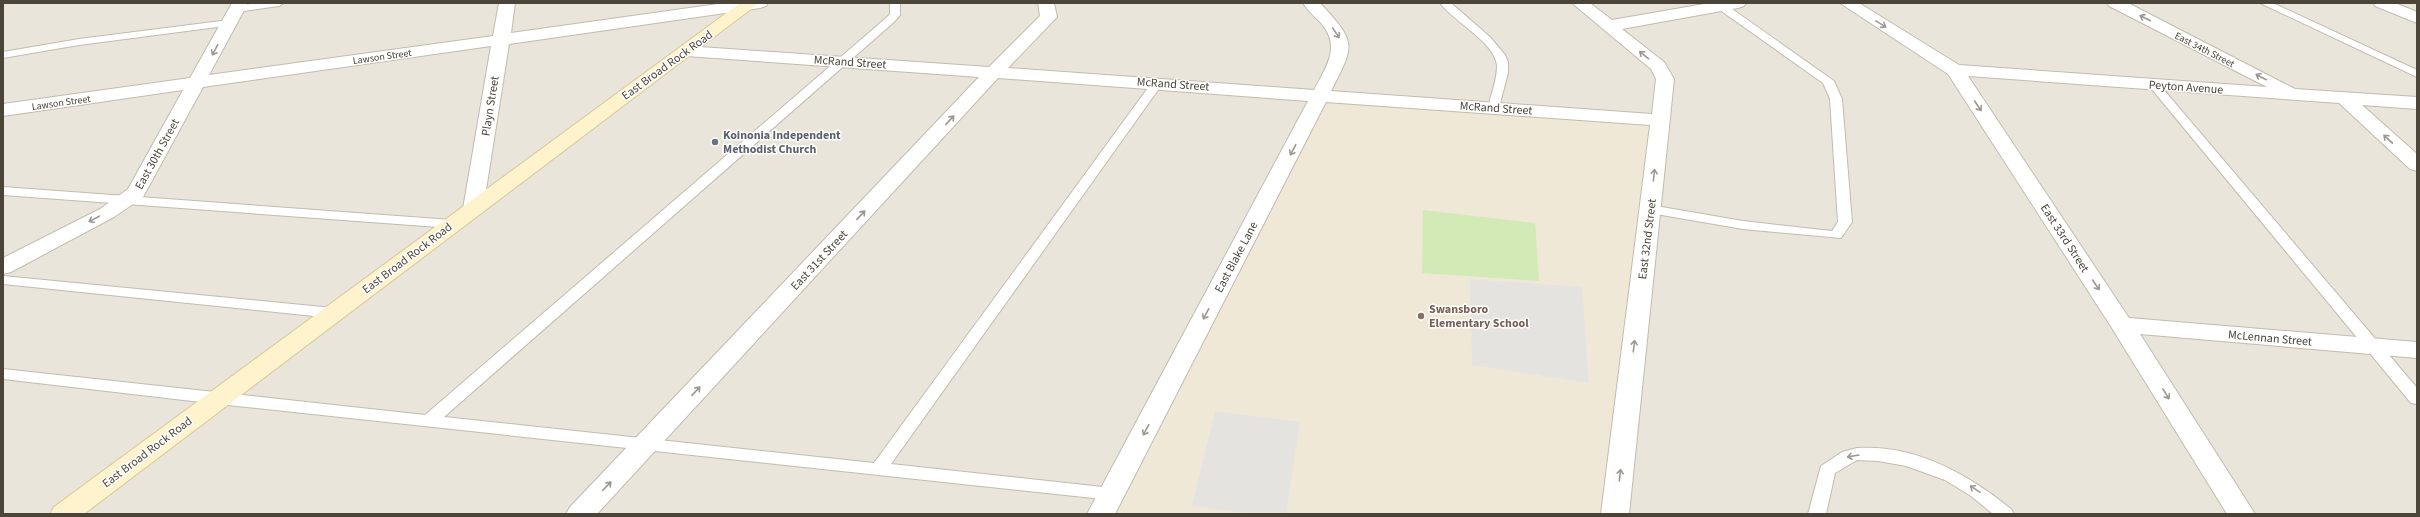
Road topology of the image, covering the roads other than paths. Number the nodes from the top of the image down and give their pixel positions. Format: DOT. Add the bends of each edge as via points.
graph roads {
  1 [pos="279,3"];
  2 [pos="507,3"];
  3 [pos="895,3"];
  4 [pos="1046,3"];
  5 [pos="1311,3"];
  6 [pos="1445,3"];
  7 [pos="1580,3"];
  8 [pos="1738,3"];
  9 [pos="1848,3"];
  10 [pos="2115,3"];
  11 [pos="2265,3"];
  12 [pos="2381,3"];
  13 [pos="753,4"];
  14 [pos="1721,6"];
  15 [pos="236,11"];
  16 [pos="2417,18"];
  17 [pos="1608,26"];
  18 [pos="500,39"];
  19 [pos="686,51"];
  20 [pos="3,55"];
  21 [pos="842,62"];
  22 [pos="1955,70"];
  23 [pos="995,71"];
  24 [pos="2417,74"];
  25 [pos="197,82"];
  26 [pos="1157,83"];
  27 [pos="2154,84"];
  28 [pos="1321,95"];
  29 [pos="2296,95"];
  30 [pos="2344,98"];
  31 [pos="2417,103"];
  32 [pos="1494,108"];
  33 [pos="3,110"];
  34 [pos="1660,120"];
  35 [pos="2417,165"];
  36 [pos="3,191"];
  37 [pos="128,200"];
  38 [pos="473,209"];
  39 [pos="1650,209"];
  40 [pos="452,224"];
  41 [pos="3,267"];
  42 [pos="3,280"];
  43 [pos="333,312"];
  44 [pos="2122,325"];
  45 [pos="2373,346"];
  46 [pos="2417,350"];
  47 [pos="3,374"];
  48 [pos="218,399"];
  49 [pos="2417,399"];
  50 [pos="428,421"];
  51 [pos="648,443"];
  52 [pos="879,468"];
  53 [pos="1112,494"];
  54 [pos="64,514"];
  55 [pos="580,514"];
  56 [pos="1101,514"];
  57 [pos="1615,514"];
  58 [pos="1817,514"];
  59 [pos="2005,514"];
  60 [pos="2241,514"];
  1 -- 15 [label="lane"];
  2 -- 18 [label="street, Playn Street"];
  3 -- 21 [label="lane" via="895,15"];
  4 -- 23 [label="street, East 31st Street" via="1049,17"];
  5 -- 28 [label="street, East Blake Lane, one-way" via="1342,42 1340,57"];
  6 -- 32 [label="lane" via="1492,47 1500,58 1502,69"];
  7 -- 17 [label="street, East 32nd Street"];
  8 -- 14 [label="street"];
  9 -- 22 [label="street, East 33rd Street, one-way"];
  29 -- 10 [label="street, East 34th Street, one-way"];
  11 -- 24 [label="lane"];
  12 -- 16 [label="street"];
  13 -- 18 [label="street, Lawson Street"];
  13 -- 19 [label="main road, East Broad Rock Road"];
  14 -- 17 [label="street"];
  14 -- 39 [label="lane" via="1828,81 1836,98 1845,222 1836,236 1743,226"];
  15 -- 20 [label="lane"];
  15 -- 25 [label="street, East 30th Street, one-way"];
  34 -- 17 [label="street, East 32nd Street, one-way" via="1665,86 1663,72"];
  18 -- 25 [label="street, Lawson Street"];
  18 -- 38 [label="street, Playn Street"];
  19 -- 21 [label="street, McRand Street"];
  19 -- 38 [label="main road, East Broad Rock Road"];
  21 -- 23 [label="street, McRand Street"];
  21 -- 50 [label="lane"];
  22 -- 27 [label="street, Peyton Avenue"];
  22 -- 44 [label="street, East 33rd Street, one-way"];
  23 -- 26 [label="street, McRand Street"];
  51 -- 23 [label="street, East 31st Street, one-way"];
  25 -- 33 [label="street, Lawson Street"];
  25 -- 37 [label="street, East 30th Street" via="155,156 142,186"];
  26 -- 28 [label="street, McRand Street"];
  26 -- 52 [label="lane"];
  27 -- 29 [label="street, Peyton Avenue"];
  27 -- 45 [label="lane"];
  28 -- 32 [label="street, McRand Street"];
  28 -- 53 [label="street, East Blake Lane, one-way"];
  29 -- 30 [label="street, Peyton Avenue"];
  30 -- 31 [label="street, Peyton Avenue"];
  35 -- 30 [label="street, one-way"];
  32 -- 34 [label="street, McRand Street"];
  39 -- 34 [label="street, East 32nd Street, one-way"];
  36 -- 37 [label="lane"];
  37 -- 40 [label="lane"];
  37 -- 41 [label="street, East 30th Street, one-way"];
  38 -- 40 [label="main road, East Broad Rock Road"];
  57 -- 39 [label="street, East 32nd Street, one-way"];
  40 -- 43 [label="main road, East Broad Rock Road"];
  42 -- 43 [label="lane"];
  43 -- 48 [label="main road, East Broad Rock Road"];
  44 -- 45 [label="street, McLennan Street"];
  44 -- 60 [label="street, East 33rd Street, one-way"];
  45 -- 46 [label="street, McLennan Street"];
  45 -- 49 [label="lane"];
  47 -- 48 [label="lane"];
  48 -- 50 [label="lane"];
  48 -- 54 [label="main road, East Broad Rock Road"];
  50 -- 51 [label="lane"];
  51 -- 52 [label="lane"];
  55 -- 51 [label="street, East 31st Street, one-way"];
  52 -- 53 [label="lane"];
  53 -- 56 [label="street, East Blake Lane"];
  59 -- 58 [label="lane, one-way" via="1978,491 1945,471 1910,460 1874,454 1849,456 1827,470"];
}
